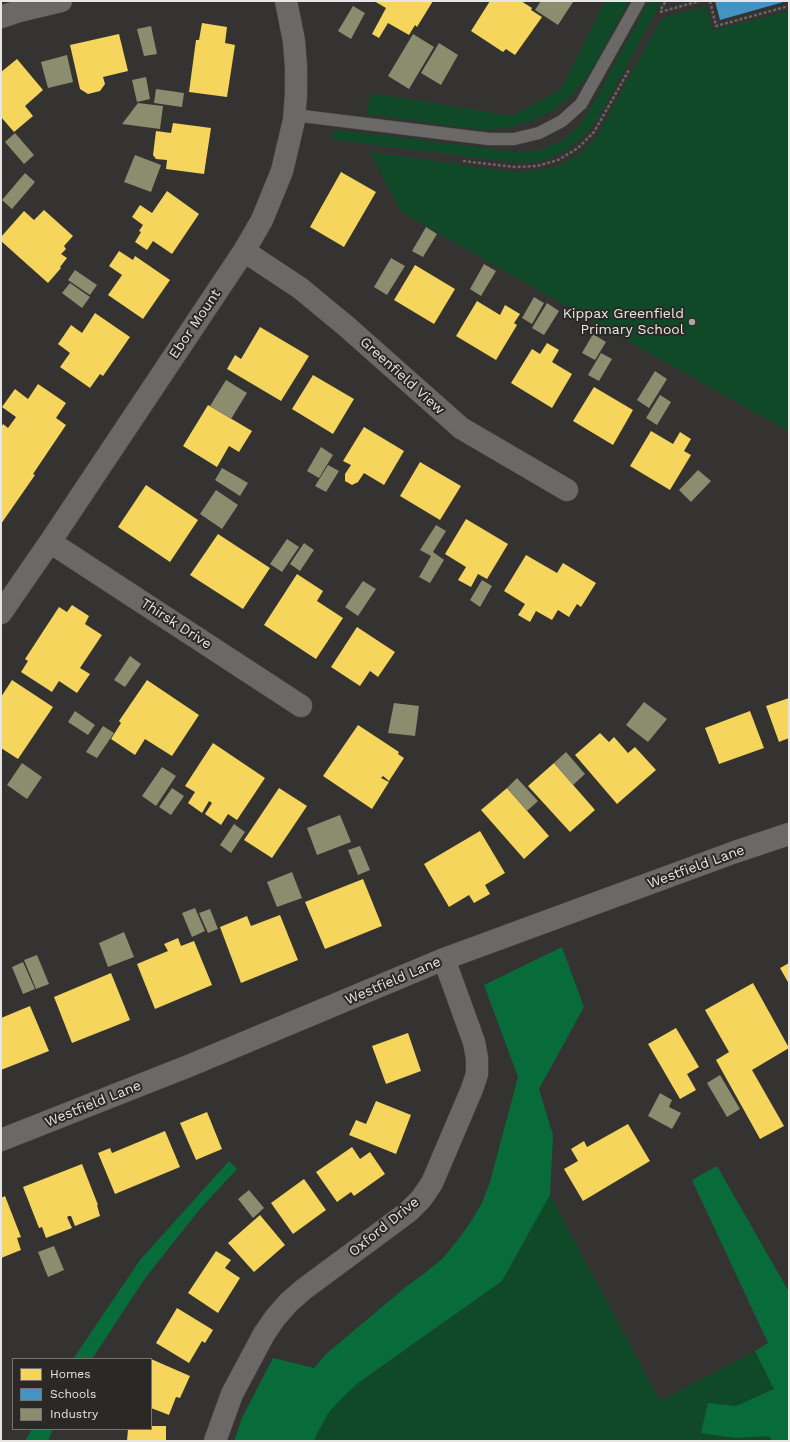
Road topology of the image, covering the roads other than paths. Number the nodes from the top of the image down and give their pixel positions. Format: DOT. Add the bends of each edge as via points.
graph roads {
  1 [pos="61,1"];
  2 [pos="286,1"];
  3 [pos="639,1"];
  4 [pos="1,17"];
  5 [pos="294,115"];
  6 [pos="244,251"];
  7 [pos="567,490"];
  8 [pos="50,542"];
  9 [pos="1,613"];
  10 [pos="301,706"];
  11 [pos="789,834"];
  12 [pos="444,959"];
  13 [pos="1,1140"];
  14 [pos="215,1441"];
  1 -- 4 [label="street"];
  2 -- 5 [label="street, Ebor Mount" via="296,60"];
  3 -- 5 [label="lane" via="581,104 562,121 539,133 514,139 489,139"];
  5 -- 6 [label="street, Ebor Mount" via="289,146 273,196"];
  6 -- 7 [label="street, Greenfield View" via="300,288 461,428"];
  6 -- 8 [label="street, Ebor Mount"];
  8 -- 9 [label="street, Ebor Mount"];
  8 -- 10 [label="street, Thirsk Drive"];
  11 -- 12 [label="street, Westfield Lane"];
  12 -- 13 [label="street, Westfield Lane" via="191,1065"];
  12 -- 14 [label="street, Oxford Drive" via="474,1042 477,1074 432,1183 408,1212 304,1289 275,1318 232,1394"];
}
